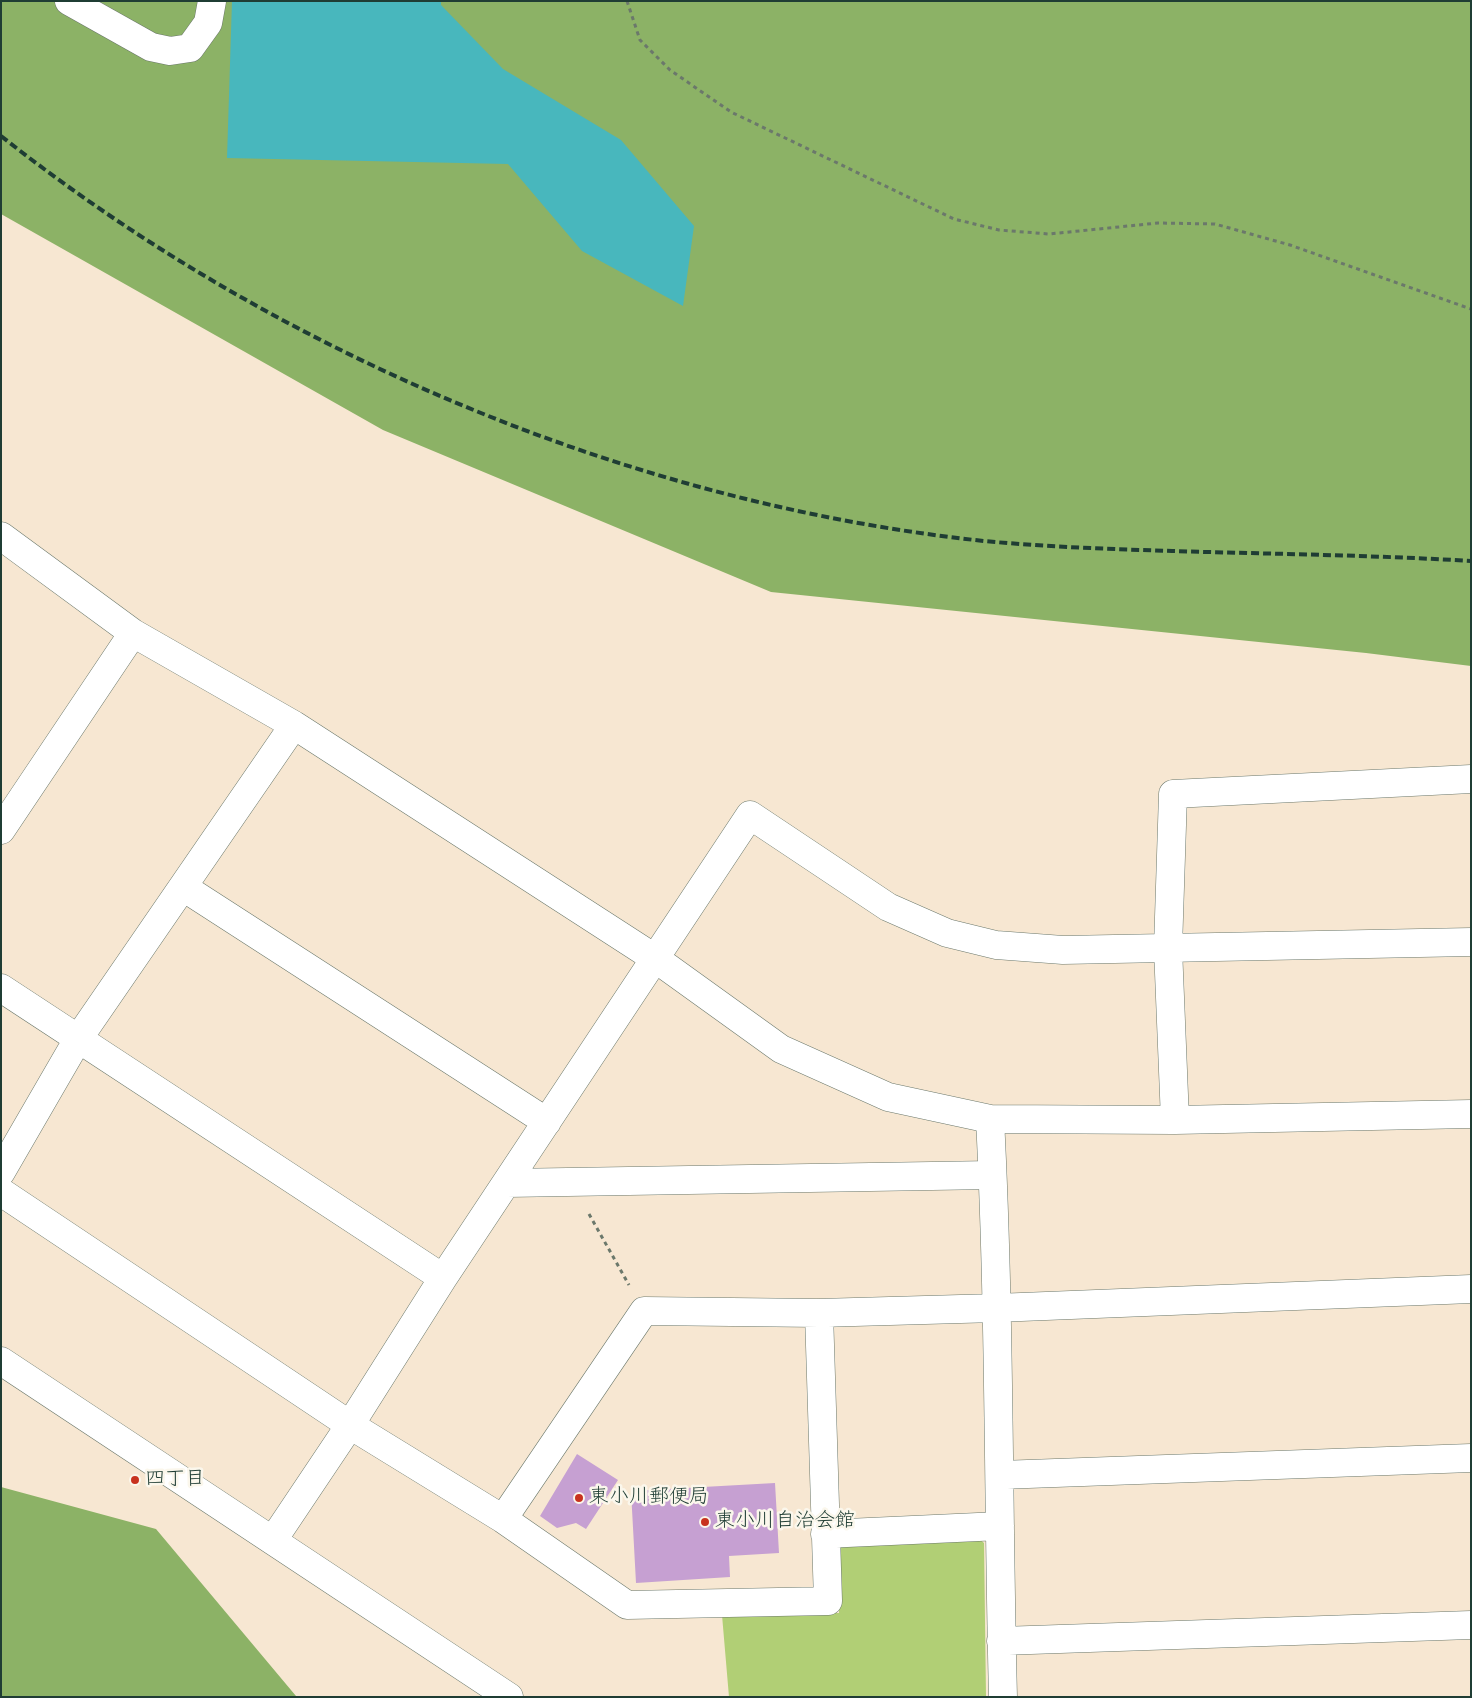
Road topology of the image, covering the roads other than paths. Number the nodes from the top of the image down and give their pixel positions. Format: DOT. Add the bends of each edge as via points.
graph roads {
  1 [pos="69,1"];
  2 [pos="212,1"];
  3 [pos="1,536"];
  4 [pos="133,633"];
  5 [pos="294,725"];
  6 [pos="1471,779"];
  7 [pos="1,830"];
  8 [pos="183,887"];
  9 [pos="1471,942"];
  10 [pos="1168,948"];
  11 [pos="656,959"];
  12 [pos="1,988"];
  13 [pos="78,1039"];
  14 [pos="1471,1114"];
  15 [pos="990,1120"];
  16 [pos="1175,1120"];
  17 [pos="547,1122"];
  18 [pos="1,1172"];
  19 [pos="992,1175"];
  20 [pos="507,1183"];
  21 [pos="1,1192"];
  22 [pos="443,1278"];
  23 [pos="1471,1289"];
  24 [pos="996,1308"];
  25 [pos="819,1313"];
  26 [pos="1,1361"];
  27 [pos="350,1425"];
  28 [pos="1471,1458"];
  29 [pos="1000,1475"];
  30 [pos="503,1519"];
  31 [pos="1000,1526"];
  32 [pos="825,1534"];
  33 [pos="273,1540"];
  34 [pos="1471,1625"];
  35 [pos="1001,1641"];
  36 [pos="509,1697"];
  37 [pos="1003,1697"];
  1 -- 2 [label="street" via="151,47 170,51 190,48 208,23"];
  3 -- 4 [label="street"];
  4 -- 5 [label="street"];
  4 -- 7 [label="street"];
  5 -- 8 [label="street"];
  5 -- 11 [label="street"];
  6 -- 10 [label="street" via="1173,794"];
  8 -- 13 [label="street"];
  8 -- 17 [label="street"];
  9 -- 10 [label="street"];
  10 -- 11 [label="street" via="1054,950 996,945 947,933 888,907 750,815"];
  10 -- 16 [label="street"];
  11 -- 15 [label="street" via="781,1049 888,1097"];
  11 -- 17 [label="street"];
  12 -- 13 [label="street"];
  13 -- 18 [label="street"];
  13 -- 22 [label="street"];
  14 -- 16 [label="street"];
  15 -- 16 [label="street"];
  15 -- 19 [label="street"];
  17 -- 20 [label="street"];
  19 -- 20 [label="street"];
  19 -- 24 [label="street"];
  20 -- 22 [label="street"];
  21 -- 27 [label="street"];
  22 -- 27 [label="street"];
  23 -- 24 [label="street"];
  24 -- 25 [label="street"];
  24 -- 29 [label="street"];
  25 -- 30 [label="street" via="644,1311"];
  25 -- 32 [label="street"];
  26 -- 33 [label="street"];
  27 -- 30 [label="street"];
  27 -- 33 [label="street"];
  28 -- 29 [label="street"];
  29 -- 31 [label="street"];
  30 -- 32 [label="street" via="627,1606 828,1601"];
  31 -- 32 [label="street"];
  31 -- 35 [label="street"];
  33 -- 36 [label="street"];
  34 -- 35 [label="street"];
  35 -- 37 [label="street"];
}
